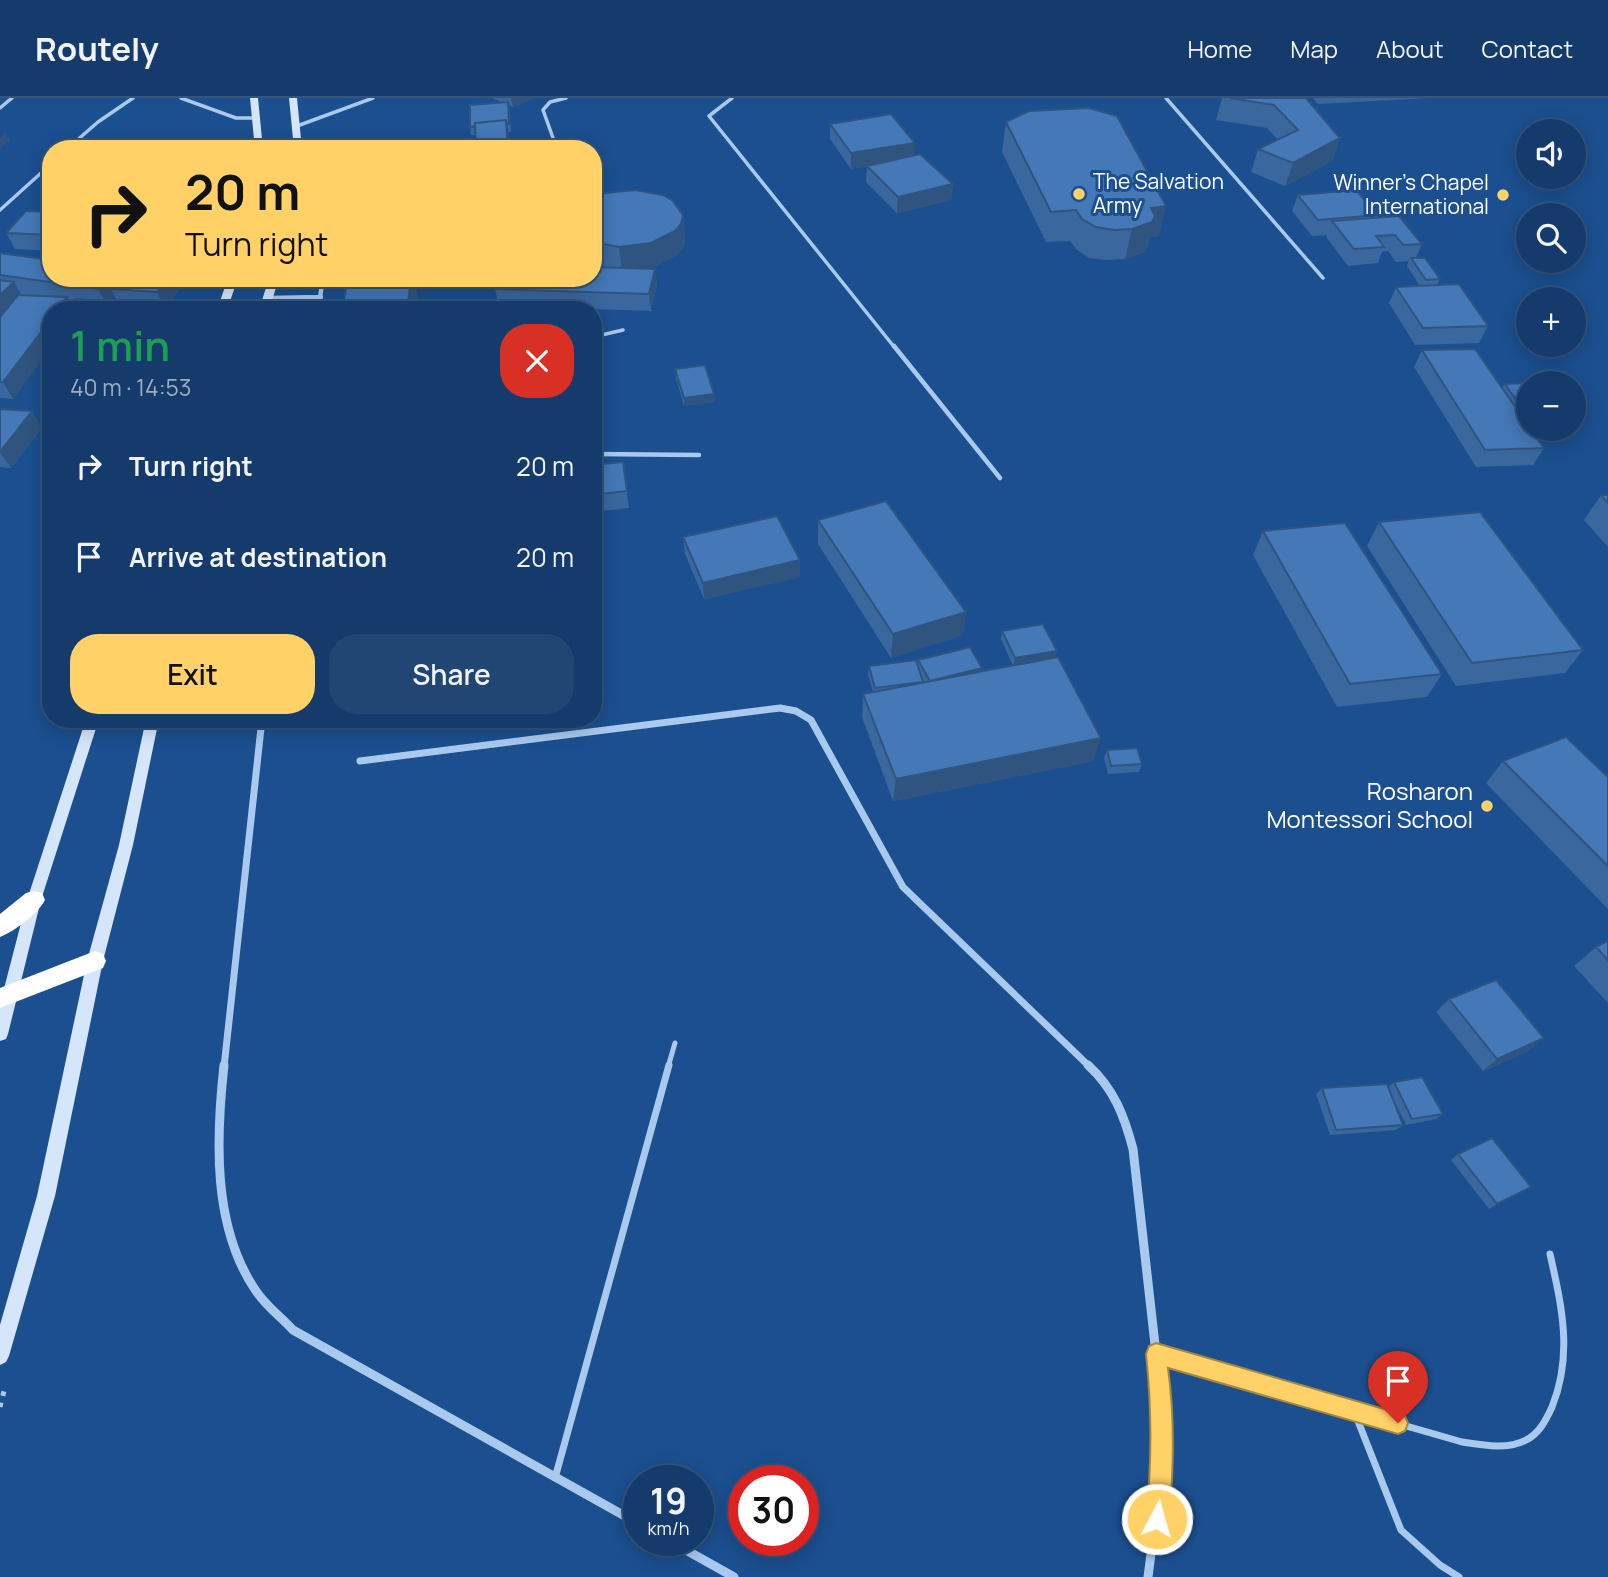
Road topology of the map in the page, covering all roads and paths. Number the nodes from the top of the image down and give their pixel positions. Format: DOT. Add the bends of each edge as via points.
graph roads {
  1 [pos="12,98"];
  2 [pos="133,98"];
  3 [pos="181,98"];
  4 [pos="254,98"];
  5 [pos="293,98"];
  6 [pos="373,98"];
  7 [pos="566,98"];
  8 [pos="732,98"];
  9 [pos="1166,98"];
  10 [pos="0,108"];
  11 [pos="257,118"];
  12 [pos="297,126"];
  13 [pos="77,140"];
  14 [pos="258,140"];
  15 [pos="298,140"];
  16 [pos="553,140"];
  17 [pos="42,172"];
  18 [pos="0,211"];
  19 [pos="1323,278"];
  20 [pos="271,287"];
  21 [pos="322,287"];
  22 [pos="321,297"];
  23 [pos="268,298"];
  24 [pos="267,301"];
  25 [pos="320,301"];
  26 [pos="623,330"];
  27 [pos="602,335"];
  28 [pos="602,454"];
  29 [pos="699,455"];
  30 [pos="1000,478"];
  31 [pos="90,728"];
  32 [pos="151,728"];
  33 [pos="261,728"];
  34 [pos="360,761"];
  35 [pos="33,900"];
  36 [pos="0,927"];
  37 [pos="95,961"];
  38 [pos="6,995"];
  39 [pos="0,1034"];
  40 [pos="675,1043"];
  41 [pos="1550,1254"];
  42 [pos="1156,1354"];
  43 [pos="0,1356"];
  44 [pos="1354,1411"];
  45 [pos="555,1478"];
  46 [pos="623,1515"];
  47 [pos="697,1556"];
  48 [pos="734,1577"];
  49 [pos="1148,1577"];
  50 [pos="1459,1577"];
  1 -- 10 [label="lane"];
  2 -- 13 [label="lane"];
  3 -- 11 [label="lane" via="236,118"];
  4 -- 11 [label="main road"];
  5 -- 12 [label="main road"];
  6 -- 12 [label="lane"];
  7 -- 16 [label="lane" via="550,102 543,110"];
  8 -- 30 [label="lane" via="709,116"];
  9 -- 19 [label="lane"];
  11 -- 14 [label="main road"];
  12 -- 15 [label="main road"];
  17 -- 18 [label="lane"];
  20 -- 23 [label="main road"];
  21 -- 22 [label="street"];
  22 -- 23 [label="street"];
  22 -- 25 [label="street"];
  23 -- 24 [label="main road"];
  26 -- 27 [label="lane"];
  28 -- 29 [label="lane"];
  31 -- 35 [label="main road"];
  32 -- 37 [label="main road"];
  33 -- 45 [label="street" via="218,1122 221,1179 232,1238 253,1287 293,1330"];
  34 -- 42 [label="street" via="780,708 811,720 903,887 1107,1083 1124,1116 1133,1149"];
  35 -- 36 [label="highway"];
  35 -- 38 [label="main road"];
  37 -- 38 [label="highway"];
  37 -- 43 [label="main road" via="46,1196"];
  38 -- 39 [label="main road"];
  40 -- 45 [label="lane"];
  41 -- 44 [label="lane" via="1567,1333 1563,1383 1546,1421 1527,1440 1491,1446 1462,1442"];
  42 -- 44 [label="lane"];
  42 -- 49 [label="street" via="1163,1461"];
  44 -- 50 [label="lane" via="1401,1530"];
  45 -- 46 [label="street"];
  47 -- 48 [label="street"];
}
